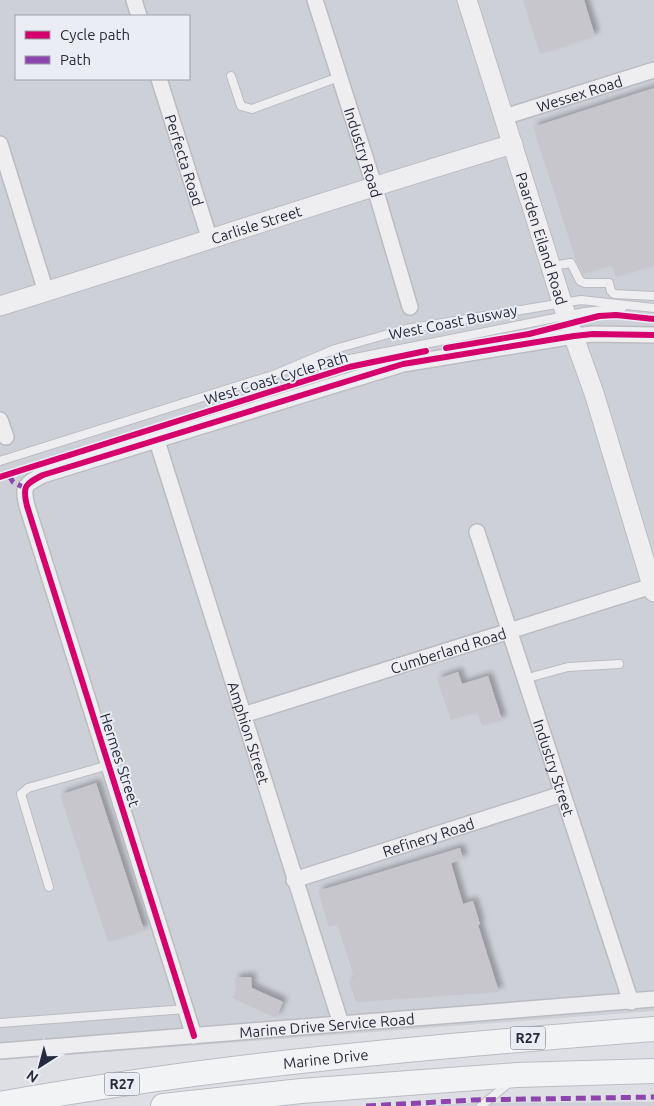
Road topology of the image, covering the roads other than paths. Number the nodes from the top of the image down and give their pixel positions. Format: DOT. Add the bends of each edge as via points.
graph roads {
  1 [pos="134,0"];
  2 [pos="315,0"];
  3 [pos="467,0"];
  4 [pos="139,15"];
  5 [pos="654,70"];
  6 [pos="231,76"];
  7 [pos="339,77"];
  8 [pos="159,80"];
  9 [pos="504,117"];
  10 [pos="0,144"];
  11 [pos="513,144"];
  12 [pos="374,185"];
  13 [pos="210,240"];
  14 [pos="552,266"];
  15 [pos="46,292"];
  16 [pos="654,296"];
  17 [pos="0,306"];
  18 [pos="410,306"];
  19 [pos="636,306"];
  20 [pos="654,308"];
  21 [pos="564,309"];
  22 [pos="654,335"];
  23 [pos="574,336"];
  24 [pos="276,374"];
  25 [pos="0,420"];
  26 [pos="6,437"];
  27 [pos="157,441"];
  28 [pos="0,461"];
  29 [pos="477,532"];
  30 [pos="653,589"];
  31 [pos="508,631"];
  32 [pos="619,664"];
  33 [pos="524,679"];
  34 [pos="243,715"];
  35 [pos="109,765"];
  36 [pos="562,794"];
  37 [pos="294,880"];
  38 [pos="49,887"];
  39 [pos="654,1000"];
  40 [pos="631,1002"];
  41 [pos="186,1010"];
  42 [pos="0,1023"];
  43 [pos="341,1024"];
  44 [pos="654,1029"];
  45 [pos="194,1036"];
  46 [pos="0,1052"];
  47 [pos="654,1071"];
  48 [pos="517,1075"];
  49 [pos="0,1104"];
  50 [pos="162,1106"];
  51 [pos="481,1106"];
  1 -- 4 [label="street"];
  2 -- 7 [label="street, Industry Road"];
  3 -- 9 [label="street, Paarden Eiland Road"];
  5 -- 9 [label="street, Wessex Road"];
  6 -- 7 [label="lane" via="241,106 252,109"];
  7 -- 12 [label="street, Industry Road"];
  8 -- 13 [label="street, Perfecta Road"];
  9 -- 11 [label="street, Paarden Eiland Road"];
  10 -- 15 [label="street"];
  11 -- 12 [label="street, Carlisle Street"];
  11 -- 14 [label="street, Paarden Eiland Road"];
  12 -- 13 [label="street, Carlisle Street"];
  12 -- 18 [label="street, Industry Road"];
  13 -- 15 [label="street, Carlisle Street"];
  14 -- 16 [label="lane" via="571,264 580,281 585,284 609,283 614,294"];
  14 -- 21 [label="street, Paarden Eiland Road"];
  15 -- 17 [label="street, Carlisle Street"];
  19 -- 20 [label="lane, West Coast Busway"];
  19 -- 21 [label="lane, West Coast Busway"];
  19 -- 21 [label="lane, West Coast Busway" via="581,300"];
  21 -- 23 [label="street, Paarden Eiland Road"];
  21 -- 24 [label="lane, West Coast Busway"];
  21 -- 24 [label="lane, West Coast Busway" via="406,329 335,349"];
  22 -- 23 [label="street"];
  23 -- 27 [label="street" via="403,364"];
  23 -- 30 [label="street, Paarden Eiland Road"];
  24 -- 28 [label="lane, West Coast Busway"];
  25 -- 26 [label="street"];
  27 -- 34 [label="street, Amphion Street"];
  27 -- 35 [label="street, Hermes Street" via="32,480 24,492"];
  29 -- 31 [label="street, Industry Street"];
  30 -- 31 [label="street, Cumberland Road"];
  31 -- 33 [label="street, Industry Street"];
  31 -- 34 [label="street, Cumberland Road"];
  32 -- 33 [label="lane" via="568,667"];
  33 -- 36 [label="street, Industry Street"];
  34 -- 37 [label="street, Amphion Street"];
  35 -- 38 [label="lane" via="28,788 21,794"];
  35 -- 41 [label="street, Hermes Street"];
  36 -- 37 [label="street, Refinery Road"];
  36 -- 40 [label="street, Industry Street"];
  37 -- 43 [label="street, Amphion Street"];
  39 -- 40 [label="street, Marine Drive Service Road"];
  40 -- 43 [label="street, Marine Drive Service Road"];
  41 -- 42 [label="lane"];
  41 -- 45 [label="street, Hermes Street"];
  43 -- 45 [label="street, Marine Drive Service Road"];
  44 -- 49 [label="main road, Marine Drive / R27" via="508,1040 184,1075"];
  45 -- 46 [label="street, Marine Drive Service Road"];
  47 -- 48 [label="main road, Marine Drive"];
  48 -- 50 [label="main road, Marine Drive" via="302,1091"];
  48 -- 51 [label="lane"];
}
